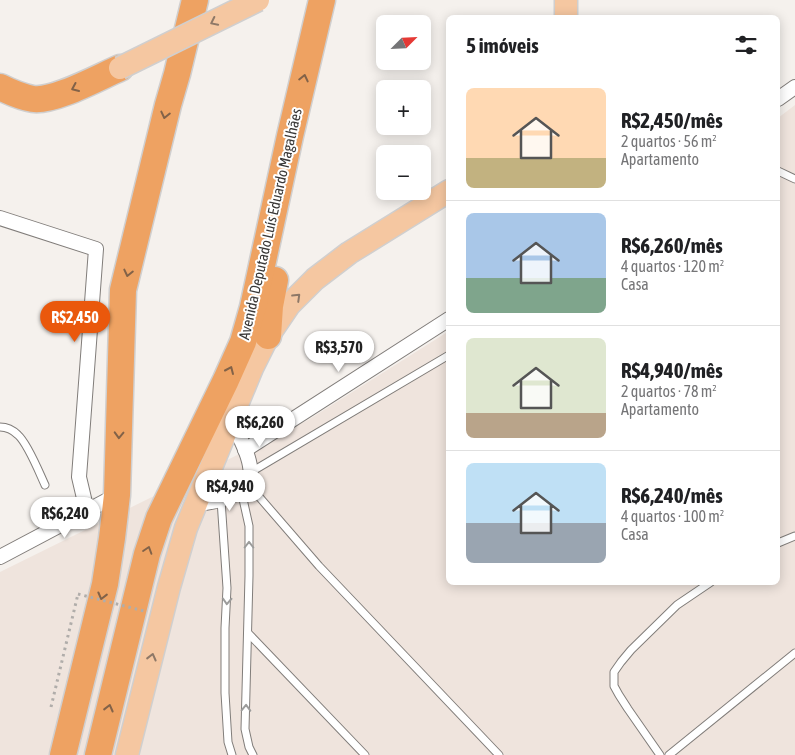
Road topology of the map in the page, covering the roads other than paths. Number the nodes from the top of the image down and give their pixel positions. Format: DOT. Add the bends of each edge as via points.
graph roads {
  1 [pos="180,0"];
  2 [pos="195,0"];
  3 [pos="258,0"];
  4 [pos="322,0"];
  5 [pos="566,0"];
  6 [pos="566,15"];
  7 [pos="120,68"];
  8 [pos="177,74"];
  9 [pos="795,86"];
  10 [pos="0,87"];
  11 [pos="780,97"];
  12 [pos="290,136"];
  13 [pos="780,172"];
  14 [pos="795,179"];
  15 [pos="446,193"];
  16 [pos="0,218"];
  17 [pos="446,321"];
  18 [pos="268,336"];
  19 [pos="446,356"];
  20 [pos="230,419"];
  21 [pos="0,427"];
  22 [pos="245,450"];
  23 [pos="247,482"];
  24 [pos="45,485"];
  25 [pos="117,495"];
  26 [pos="221,500"];
  27 [pos="195,505"];
  28 [pos="87,511"];
  29 [pos="795,536"];
  30 [pos="780,542"];
  31 [pos="0,557"];
  32 [pos="707,585"];
  33 [pos="248,633"];
  34 [pos="795,653"];
  35 [pos="63,755"];
  36 [pos="98,755"];
  37 [pos="127,755"];
  38 [pos="232,755"];
  39 [pos="254,755"];
  40 [pos="365,755"];
  41 [pos="499,755"];
  42 [pos="660,755"];
  43 [pos="669,755"];
  1 -- 8 [label="highway"];
  2 -- 8 [label="highway"];
  3 -- 7 [label="main road, one-way, bridge"];
  12 -- 4 [label="highway, Avenida Deputado Luís Eduardo Magalhães, one-way"];
  5 -- 6 [label="main road"];
  7 -- 10 [label="highway, one-way" via="57,96 35,99"];
  8 -- 25 [label="highway, one-way" via="123,290"];
  9 -- 11 [label="street"];
  12 -- 18 [label="highway" via="293,174 270,306"];
  36 -- 12 [label="highway, Avenida Deputado Luís Eduardo Magalhães, one-way" via="147,554 160,518 243,342"];
  13 -- 14 [label="lane"];
  18 -- 15 [label="main road, one-way" via="289,305 315,279 349,253"];
  16 -- 28 [label="street" via="96,249 79,478"];
  17 -- 22 [label="street"];
  18 -- 20 [label="main road"];
  19 -- 23 [label="lane"];
  20 -- 22 [label="street"];
  20 -- 27 [label="main road"];
  21 -- 24 [label="lane" via="11,429 20,436"];
  22 -- 23 [label="street"];
  23 -- 26 [label="street"];
  33 -- 23 [label="lane, one-way"];
  23 -- 41 [label="lane" via="319,566"];
  25 -- 28 [label="street"];
  25 -- 35 [label="highway, one-way" via="105,584"];
  26 -- 27 [label="street"];
  26 -- 38 [label="lane, one-way" via="227,588 225,693 228,742"];
  37 -- 27 [label="main road, one-way" via="169,587"];
  28 -- 31 [label="street"];
  29 -- 30 [label="lane"];
  32 -- 42 [label="lane" via="678,605 631,650 614,672 614,686"];
  39 -- 33 [label="lane, one-way" via="245,728"];
  33 -- 40 [label="lane"];
  34 -- 43 [label="lane"];
}
